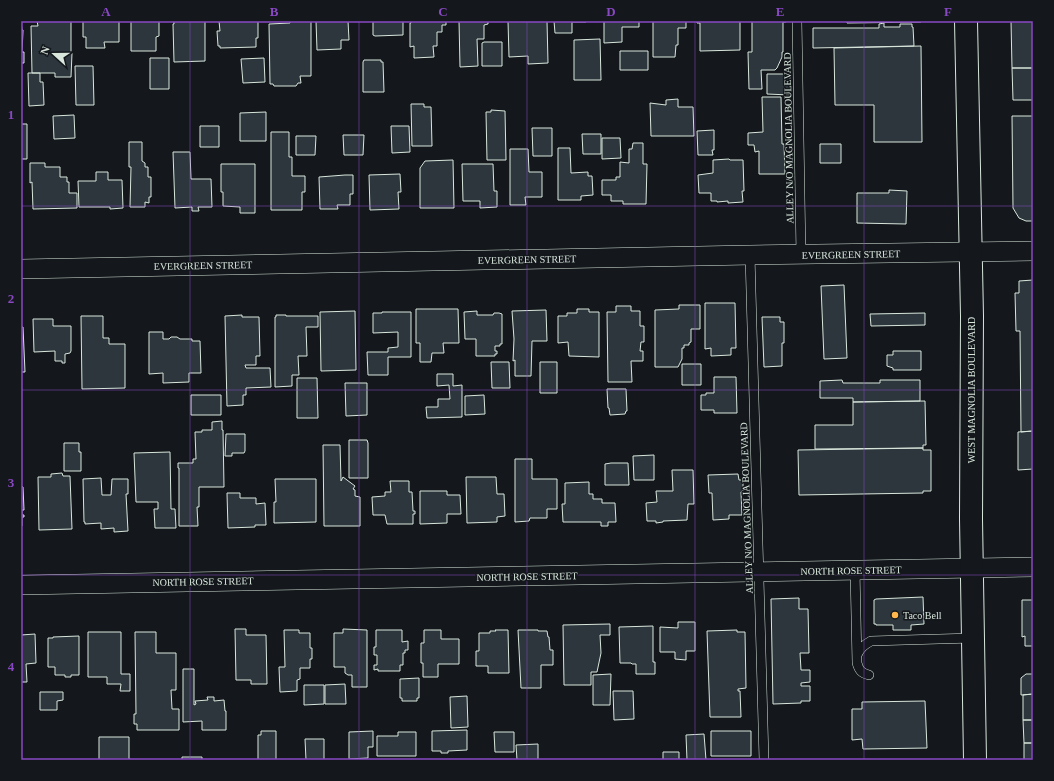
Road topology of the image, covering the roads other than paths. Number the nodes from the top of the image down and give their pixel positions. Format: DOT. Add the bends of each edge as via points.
graph roads {
  1 [pos="797,21"];
  2 [pos="966,21"];
  3 [pos="1033,251"];
  4 [pos="970,253"];
  5 [pos="750,255"];
  6 [pos="801,255"];
  7 [pos="21,269"];
  8 [pos="1033,567"];
  9 [pos="972,568"];
  10 [pos="855,570"];
  11 [pos="759,572"];
  12 [pos="21,585"];
  13 [pos="973,638"];
  14 [pos="857,655"];
  15 [pos="869,675"];
  16 [pos="764,760"];
  17 [pos="975,760"];
  1 -- 6 [label="lane, ALLEY N/O MAGNOLIA BOULEVARD"];
  2 -- 4 [label="main road, WEST MAGNOLIA BOULEVARD"];
  3 -- 4 [label="street, EVERGREEN STREET"];
  4 -- 6 [label="street, EVERGREEN STREET"];
  4 -- 9 [label="main road, WEST MAGNOLIA BOULEVARD"];
  5 -- 6 [label="street, EVERGREEN STREET"];
  5 -- 7 [label="street, EVERGREEN STREET"];
  5 -- 11 [label="lane, ALLEY N/O MAGNOLIA BOULEVARD"];
  8 -- 9 [label="street, NORTH ROSE STREET"];
  9 -- 10 [label="street, NORTH ROSE STREET"];
  9 -- 13 [label="main road, WEST MAGNOLIA BOULEVARD"];
  10 -- 11 [label="street, NORTH ROSE STREET"];
  10 -- 14 [label="lane"];
  11 -- 12 [label="street, NORTH ROSE STREET"];
  11 -- 16 [label="lane, ALLEY N/O MAGNOLIA BOULEVARD"];
  13 -- 14 [label="lane" via="871,641 860,649"];
  13 -- 17 [label="main road, WEST MAGNOLIA BOULEVARD"];
  14 -- 15 [label="lane" via="859,669 863,674"];
}
